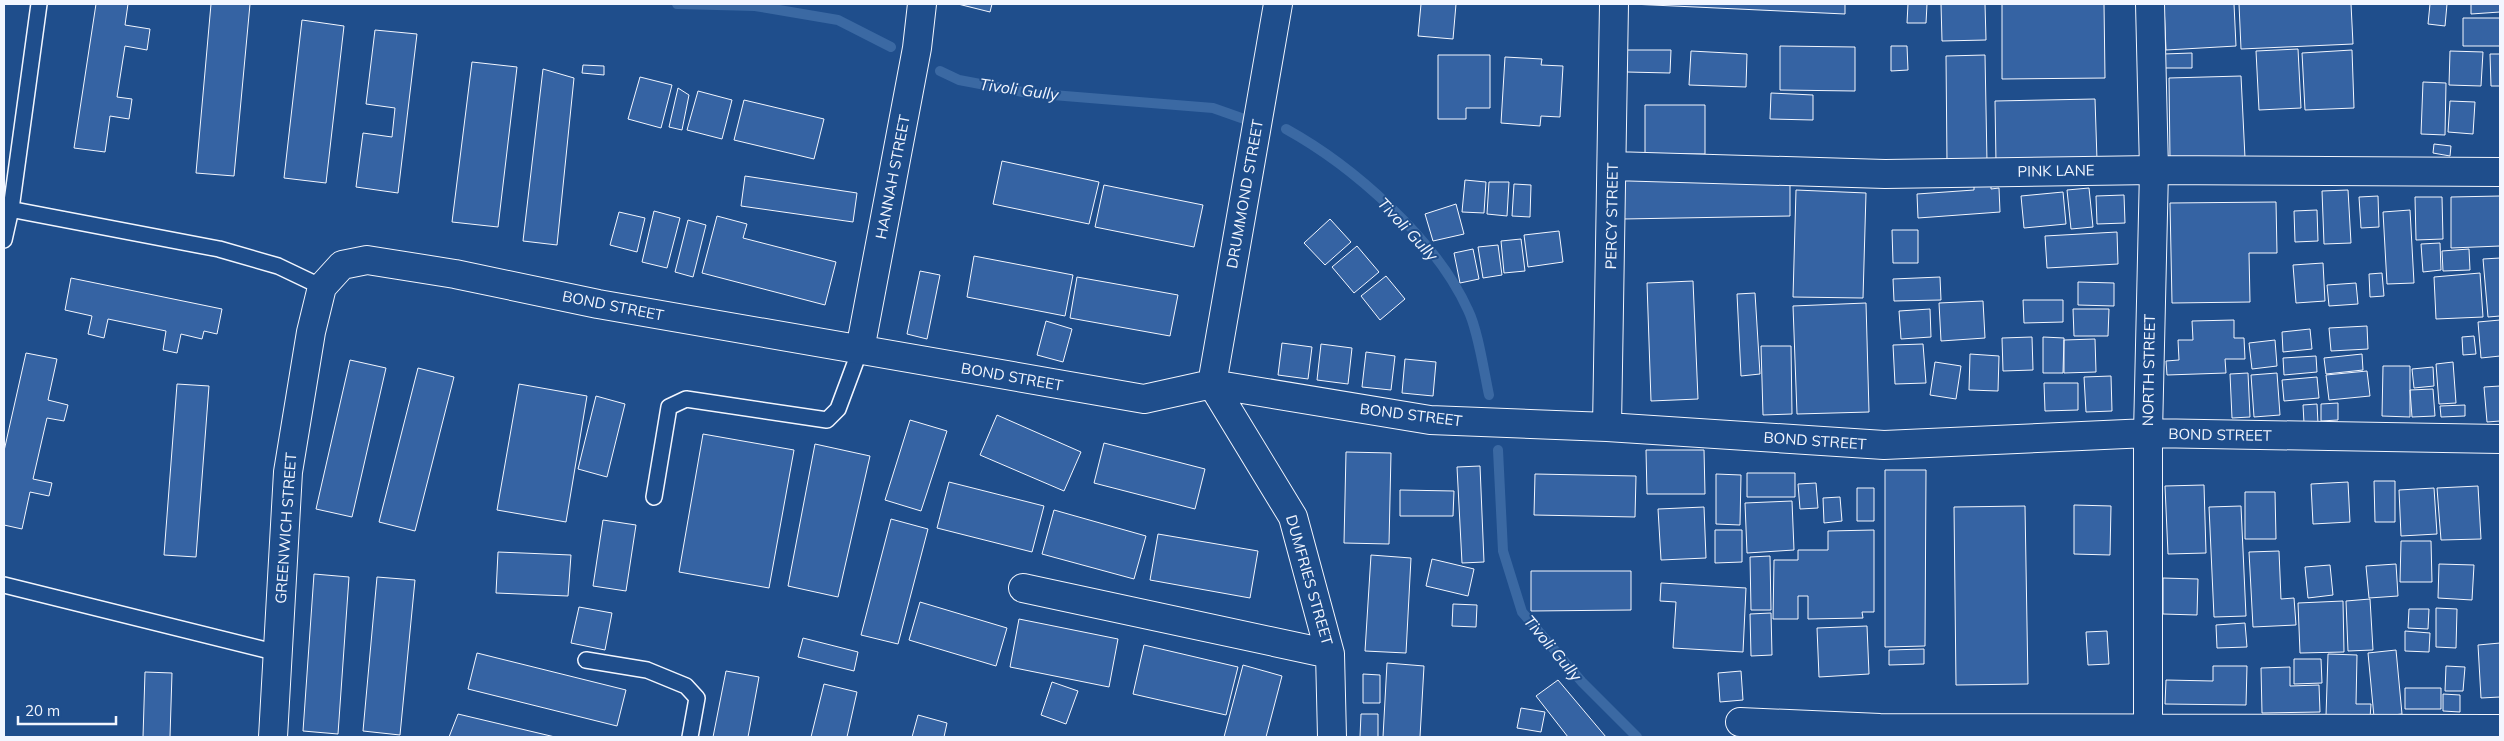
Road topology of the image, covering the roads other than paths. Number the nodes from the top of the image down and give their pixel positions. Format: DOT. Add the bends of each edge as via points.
graph roads {
  1 [pos="39,4"];
  2 [pos="922,4"];
  3 [pos="1278,4"];
  4 [pos="1614,4"];
  5 [pos="2150,4"];
  6 [pos="1613,166"];
  7 [pos="2154,170"];
  8 [pos="2500,172"];
  9 [pos="7,208"];
  10 [pos="4,240"];
  11 [pos="367,260"];
  12 [pos="322,287"];
  13 [pos="860,350"];
  14 [pos="1212,384"];
  15 [pos="1607,427"];
  16 [pos="2148,433"];
  17 [pos="2500,439"];
  18 [pos="654,497"];
  19 [pos="4,586"];
  20 [pos="1023,588"];
  21 [pos="278,653"];
  22 [pos="1330,654"];
  23 [pos="586,660"];
  24 [pos="1740,722"];
  25 [pos="2500,729"];
  26 [pos="2148,733"];
  27 [pos="273,737"];
  28 [pos="690,737"];
  29 [pos="1332,737"];
  1 -- 9 [label="lane"];
  2 -- 13 [label="street, HANNAH STREET" via="917,48"];
  3 -- 14 [label="street, DRUMMOND STREET"];
  4 -- 6 [label="street, PERCY STREET"];
  5 -- 7 [label="street, NORTH STREET"];
  6 -- 7 [label="street, PINK LANE" via="1884,174"];
  6 -- 15 [label="street, PERCY STREET"];
  7 -- 8 [label="street, PINK LANE"];
  7 -- 16 [label="street, NORTH STREET"];
  9 -- 10 [label="lane"];
  9 -- 12 [label="lane" via="219,249 278,266"];
  11 -- 12 [label="street, GREENWICH STREET" via="342,265"];
  11 -- 13 [label="street, BOND STREET"];
  12 -- 21 [label="street, GREENWICH STREET" via="311,332 288,472"];
  13 -- 14 [label="street, BOND STREET" via="1144,399"];
  13 -- 18 [label="lane" via="838,409 827,420 686,399 669,407"];
  14 -- 15 [label="street, BOND STREET" via="1430,420"];
  14 -- 22 [label="street, DUMFRIES STREET" via="1293,517"];
  15 -- 16 [label="street, BOND STREET" via="1884,445"];
  16 -- 17 [label="street, BOND STREET"];
  16 -- 26 [label="street, NORTH STREET"];
  19 -- 21 [label="lane"];
  20 -- 22 [label="street"];
  21 -- 27 [label="street, GREENWICH STREET"];
  22 -- 29 [label="street, DUMFRIES STREET"];
  23 -- 28 [label="lane" via="646,670 686,686 697,698"];
  24 -- 26 [label="street"];
  25 -- 26 [label="street"];
}
